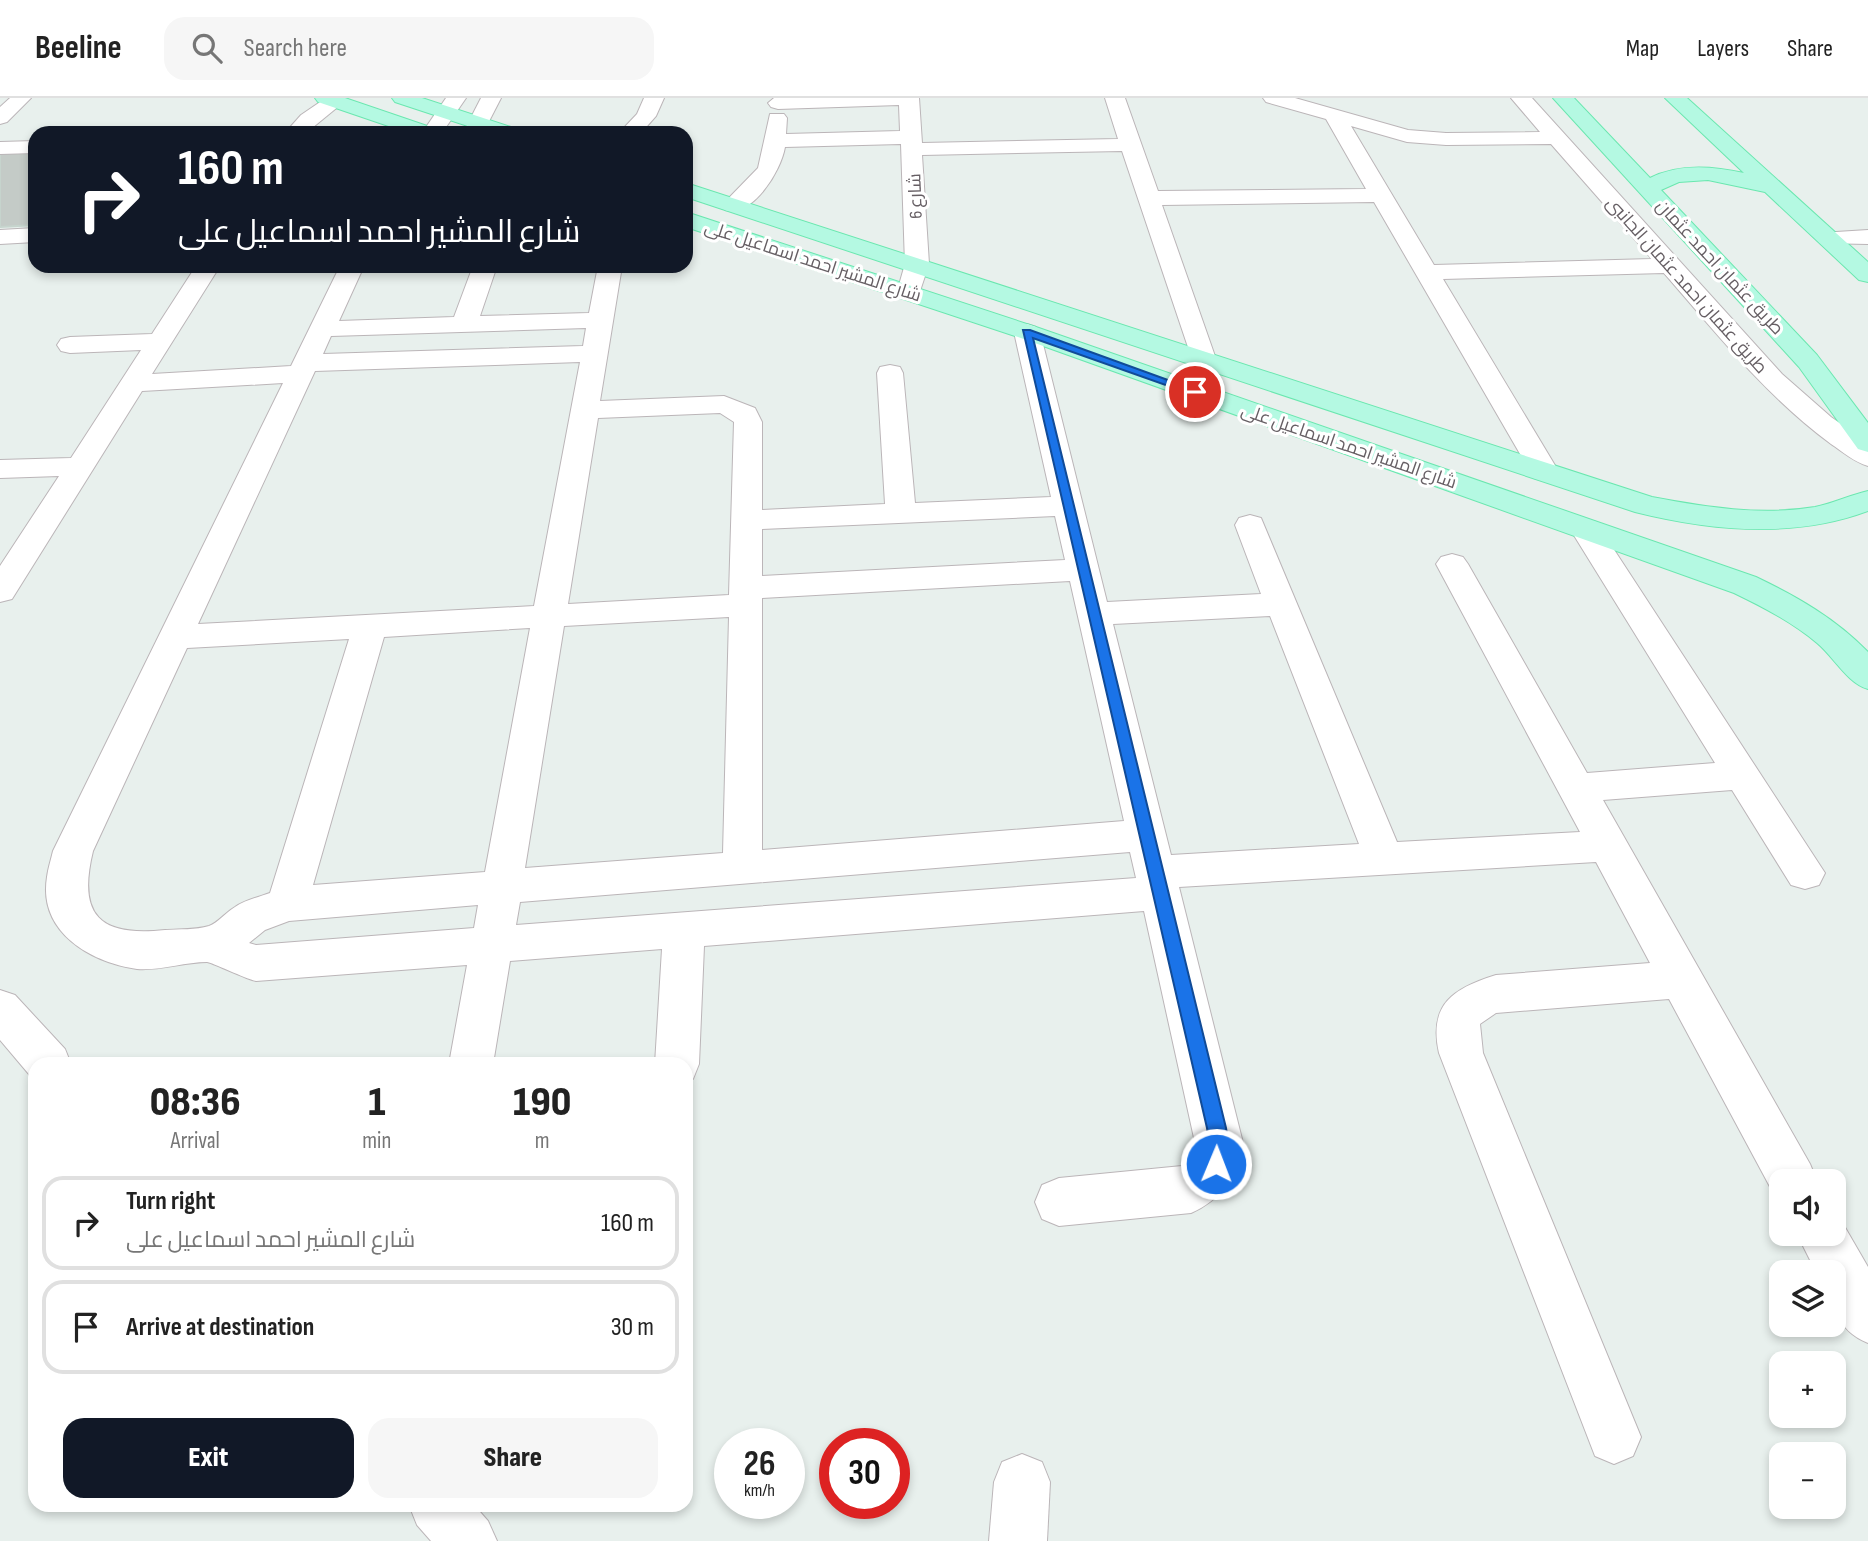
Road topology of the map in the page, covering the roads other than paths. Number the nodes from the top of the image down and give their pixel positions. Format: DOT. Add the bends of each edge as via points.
graph roads {
  1 [pos="21,98"];
  2 [pos="402,98"];
  3 [pos="491,98"];
  4 [pos="654,98"];
  5 [pos="1115,98"];
  6 [pos="1273,98"];
  7 [pos="1521,98"];
  8 [pos="1563,98"];
  9 [pos="1675,98"];
  10 [pos="909,99"];
  11 [pos="330,100"];
  12 [pos="778,100"];
  13 [pos="452,105"];
  14 [pos="1373,109"];
  15 [pos="1334,116"];
  16 [pos="0,118"];
  17 [pos="302,126"];
  18 [pos="409,126"];
  19 [pos="436,126"];
  20 [pos="474,126"];
  21 [pos="477,126"];
  22 [pos="636,126"];
  23 [pos="1388,132"];
  24 [pos="1556,138"];
  25 [pos="775,141"];
  26 [pos="1722,141"];
  27 [pos="913,143"];
  28 [pos="1130,145"];
  29 [pos="1607,145"];
  30 [pos="28,146"];
  31 [pos="0,148"];
  32 [pos="1773,188"];
  33 [pos="1648,189"];
  34 [pos="693,192"];
  35 [pos="1381,195"];
  36 [pos="1149,198"];
  37 [pos="1587,201"];
  38 [pos="1613,201"];
  39 [pos="733,205"];
  40 [pos="693,221"];
  41 [pos="28,235"];
  42 [pos="0,237"];
  43 [pos="1868,237"];
  44 [pos="1828,238"];
  45 [pos="918,264"];
  46 [pos="1670,266"];
  47 [pos="1426,272"];
  48 [pos="204,273"];
  49 [pos="349,273"];
  50 [pos="483,273"];
  51 [pos="609,273"];
  52 [pos="1868,275"];
  53 [pos="909,292"];
  54 [pos="601,320"];
  55 [pos="464,325"];
  56 [pos="322,329"];
  57 [pos="1027,332"];
  58 [pos="160,341"];
  59 [pos="70,345"];
  60 [pos="595,354"];
  61 [pos="1203,359"];
  62 [pos="303,369"];
  63 [pos="890,373"];
  64 [pos="134,383"];
  65 [pos="586,410"];
  66 [pos="1868,443"];
  67 [pos="1868,457"];
  68 [pos="80,466"];
  69 [pos="0,469"];
  70 [pos="1544,472"];
  71 [pos="1868,500"];
  72 [pos="1069,506"];
  73 [pos="901,513"];
  74 [pos="747,520"];
  75 [pos="1250,525"];
  76 [pos="1585,529"];
  77 [pos="1452,564"];
  78 [pos="1084,570"];
  79 [pos="4,580"];
  80 [pos="745,596"];
  81 [pos="1282,604"];
  82 [pos="1095,614"];
  83 [pos="549,616"];
  84 [pos="370,626"];
  85 [pos="175,637"];
  86 [pos="1868,677"];
  87 [pos="1743,775"];
  88 [pos="1576,788"];
  89 [pos="1608,846"];
  90 [pos="1384,859"];
  91 [pos="1155,866"];
  92 [pos="742,867"];
  93 [pos="1805,873"];
  94 [pos="502,887"];
  95 [pos="286,904"];
  96 [pos="684,932"];
  97 [pos="219,943"];
  98 [pos="492,945"];
  99 [pos="1681,979"];
  100 [pos="0,1009"];
  101 [pos="43,1057"];
  102 [pos="472,1057"];
  103 [pos="677,1057"];
  104 [pos="1786,1169"];
  105 [pos="1059,1202"];
  106 [pos="1829,1246"];
  107 [pos="1868,1317"];
  108 [pos="1614,1437"];
  109 [pos="1022,1482"];
  110 [pos="443,1512"];
  111 [pos="468,1541"];
  112 [pos="1018,1541"];
  1 -- 16 [label="street"];
  2 -- 13 [label="main road"];
  3 -- 21 [label="street"];
  4 -- 22 [label="street"];
  5 -- 28 [label="street"];
  6 -- 15 [label="street"];
  7 -- 24 [label="street, طريق عثمان احمد عثمان الجانبى"];
  8 -- 29 [label="main road, طريق عثمان احمد عثمان"];
  9 -- 26 [label="main road"];
  10 -- 12 [label="street"];
  10 -- 27 [label="street, شارع 6"];
  11 -- 17 [label="street"];
  11 -- 18 [label="main road"];
  12 -- 25 [label="street"];
  13 -- 19 [label="street"];
  13 -- 20 [label="main road"];
  14 -- 23 [label="street"];
  15 -- 23 [label="street"];
  15 -- 35 [label="street"];
  23 -- 24 [label="street" via="1446,139"];
  24 -- 38 [label="street, طريق عثمان احمد عثمان الجانبى"];
  25 -- 27 [label="street"];
  25 -- 39 [label="street" via="774,160 766,176"];
  26 -- 29 [label="main road" via="1702,155 1656,156"];
  26 -- 32 [label="main road"];
  27 -- 28 [label="street"];
  27 -- 45 [label="street, شارع 6"];
  28 -- 36 [label="street"];
  29 -- 33 [label="main road, طريق عثمان احمد عثمان"];
  30 -- 31 [label="street"];
  32 -- 33 [label="main road" via="1698,174 1666,178"];
  32 -- 44 [label="main road"];
  33 -- 66 [label="main road, طريق عثمان احمد عثمان" via="1808,361"];
  34 -- 39 [label="main road, شارع المشير احمد اسماعيل على"];
  35 -- 36 [label="street"];
  35 -- 47 [label="street"];
  36 -- 61 [label="street"];
  37 -- 38 [label="street"];
  38 -- 46 [label="street, طريق عثمان احمد عثمان الجانبى"];
  39 -- 45 [label="main road, شارع المشير احمد اسماعيل على"];
  40 -- 53 [label="main road, شارع المشير احمد اسماعيل على"];
  41 -- 42 [label="street"];
  43 -- 44 [label="street"];
  44 -- 52 [label="main road"];
  45 -- 53 [label="street, شارع 6"];
  45 -- 61 [label="main road, شارع المشير احمد اسماعيل على"];
  46 -- 47 [label="street"];
  46 -- 67 [label="street, طريق عثمان احمد عثمان الجانبى" via="1772,380"];
  47 -- 70 [label="street"];
  48 -- 58 [label="street"];
  49 -- 56 [label="street"];
  50 -- 55 [label="street"];
  51 -- 54 [label="street"];
  53 -- 57 [label="main road, شارع المشير احمد اسماعيل على"];
  54 -- 55 [label="street"];
  54 -- 60 [label="street"];
  55 -- 56 [label="street"];
  56 -- 62 [label="street"];
  57 -- 72 [label="street"];
  57 -- 76 [label="main road, شارع المشير احمد اسماعيل على"];
  58 -- 59 [label="street"];
  58 -- 64 [label="street"];
  60 -- 62 [label="street"];
  60 -- 65 [label="street"];
  61 -- 70 [label="main road, شارع المشير احمد اسماعيل على"];
  62 -- 64 [label="street"];
  62 -- 85 [label="street"];
  63 -- 73 [label="street"];
  64 -- 68 [label="street"];
  65 -- 74 [label="street" via="710,404 745,414"];
  65 -- 83 [label="street"];
  68 -- 69 [label="street"];
  68 -- 79 [label="street"];
  70 -- 71 [label="main road, شارع المشير احمد اسماعيل على" via="1646,505 1728,518 1800,518"];
  72 -- 73 [label="street"];
  72 -- 78 [label="street"];
  73 -- 74 [label="street"];
  74 -- 80 [label="street"];
  75 -- 81 [label="street"];
  76 -- 86 [label="main road, شارع المشير احمد اسماعيل على" via="1773,599 1825,632"];
  76 -- 87 [label="street"];
  77 -- 88 [label="street"];
  78 -- 80 [label="street"];
  78 -- 82 [label="street"];
  80 -- 83 [label="street"];
  80 -- 92 [label="street"];
  81 -- 82 [label="street"];
  81 -- 90 [label="street"];
  82 -- 91 [label="street"];
  83 -- 84 [label="street"];
  83 -- 94 [label="street"];
  84 -- 85 [label="street"];
  84 -- 95 [label="street"];
  85 -- 97 [label="street" via="74,851 66,879 68,905 81,928 106,943 139,951"];
  87 -- 88 [label="street"];
  87 -- 93 [label="street"];
  88 -- 89 [label="street"];
  89 -- 90 [label="street"];
  89 -- 99 [label="street"];
  90 -- 91 [label="street"];
  91 -- 92 [label="street"];
  91 -- 96 [label="street"];
  91 -- 105 [label="street" via="1217,1128 1220,1147 1216,1164 1191,1189"];
  92 -- 94 [label="street"];
  94 -- 95 [label="street"];
  94 -- 98 [label="street"];
  95 -- 97 [label="street" via="250,918"];
  96 -- 98 [label="street"];
  96 -- 103 [label="street"];
  97 -- 98 [label="street" via="228,953 256,963"];
  98 -- 102 [label="street"];
  99 -- 104 [label="street"];
  99 -- 108 [label="street" via="1496,994 1466,1007 1458,1020 1461,1053"];
  100 -- 101 [label="street"];
  106 -- 107 [label="street"];
  109 -- 112 [label="street"];
  110 -- 111 [label="street"];
}
